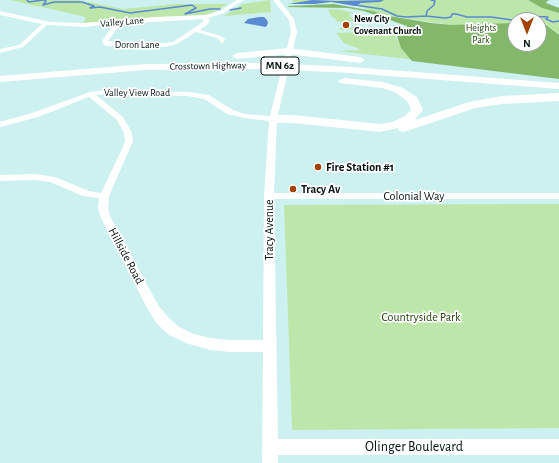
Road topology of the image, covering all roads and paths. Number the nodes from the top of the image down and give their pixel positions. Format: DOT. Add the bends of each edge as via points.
graph roads {
  1 [pos="241,0"];
  2 [pos="271,0"];
  3 [pos="278,2"];
  4 [pos="0,14"];
  5 [pos="205,17"];
  6 [pos="118,22"];
  7 [pos="46,23"];
  8 [pos="194,30"];
  9 [pos="222,41"];
  10 [pos="0,51"];
  11 [pos="288,54"];
  12 [pos="226,73"];
  13 [pos="43,74"];
  14 [pos="0,79"];
  15 [pos="559,85"];
  16 [pos="0,86"];
  17 [pos="559,93"];
  18 [pos="90,94"];
  19 [pos="559,97"];
  20 [pos="273,119"];
  21 [pos="0,125"];
  22 [pos="0,178"];
  23 [pos="104,196"];
  24 [pos="269,196"];
  25 [pos="559,196"];
  26 [pos="269,346"];
  27 [pos="559,447"];
  28 [pos="270,455"];
  1 -- 5 [label="street, Valley Lane" via="222,12"];
  2 -- 3 [label="street, Tracy Avenue"];
  3 -- 11 [label="street, Tracy Avenue" via="294,26"];
  4 -- 7 [label="street, Valley Lane"];
  5 -- 6 [label="street, Valley Lane"];
  5 -- 8 [label="street" via="208,21"];
  6 -- 7 [label="street, Valley Lane" via="75,26"];
  6 -- 8 [label="street, Doron Lane" via="105,41 106,44 170,45"];
  7 -- 10 [label="street" via="21,46"];
  8 -- 9 [label="street" via="219,37"];
  11 -- 13 [label="highway"];
  11 -- 15 [label="highway"];
  11 -- 20 [label="street, Tracy Avenue"];
  12 -- 16 [label="highway, Crosstown Highway / MN 62" via="117,76"];
  12 -- 17 [label="highway, Crosstown Highway / MN 62" via="332,77"];
  12 -- 20 [label="highway" via="320,78 383,85 410,96 417,110 412,117 402,122 380,128"];
  13 -- 14 [label="highway, Crosstown Highway / MN 62"];
  13 -- 15 [label="highway, Crosstown Highway / MN 62" via="146,67 270,66"];
  18 -- 20 [label="street, Valley View Road" via="188,94 206,97 237,114"];
  18 -- 21 [label="street, Valley View Road"];
  18 -- 23 [label="street, Hillside Road" via="120,119 128,133 129,141"];
  19 -- 20 [label="highway" via="502,100 473,105 400,130 390,131 355,130"];
  20 -- 24 [label="street, Tracy Avenue"];
  22 -- 23 [label="street" via="52,179 87,194"];
  23 -- 26 [label="street, Hillside Road" via="103,209 106,218 153,308 174,331 210,344"];
  24 -- 25 [label="street, Colonial Way"];
  24 -- 26 [label="street, Tracy Avenue"];
  26 -- 28 [label="street, Tracy Avenue"];
  27 -- 28 [label="street, Olinger Boulevard"];
}
